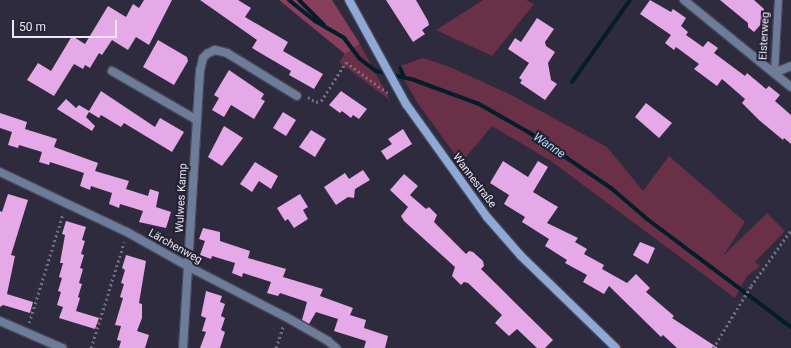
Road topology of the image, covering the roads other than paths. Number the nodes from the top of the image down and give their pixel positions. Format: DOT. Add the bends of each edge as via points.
graph roads {
  1 [pos="349,0"];
  2 [pos="684,0"];
  3 [pos="778,0"];
  4 [pos="791,66"];
  5 [pos="112,71"];
  6 [pos="774,73"];
  7 [pos="791,87"];
  8 [pos="297,96"];
  9 [pos="197,120"];
  10 [pos="0,172"];
  11 [pos="189,267"];
  12 [pos="0,321"];
  13 [pos="62,348"];
  14 [pos="183,348"];
  15 [pos="336,348"];
  16 [pos="616,348"];
  1 -- 16 [label="street, Wannestraße" via="406,104 460,182 511,245"];
  2 -- 6 [label="street"];
  3 -- 6 [label="lane, Elsterweg"];
  4 -- 6 [label="street"];
  5 -- 9 [label="street"];
  6 -- 7 [label="street"];
  8 -- 9 [label="street, Wulwes Kamp" via="227,53 215,50 207,54 201,64"];
  9 -- 11 [label="street, Wulwes Kamp"];
  10 -- 11 [label="street, Lärchenweg" via="127,232"];
  11 -- 14 [label="street, Wulwes Kamp"];
  11 -- 15 [label="street, Lärchenweg" via="286,316"];
  12 -- 13 [label="street"];
}
